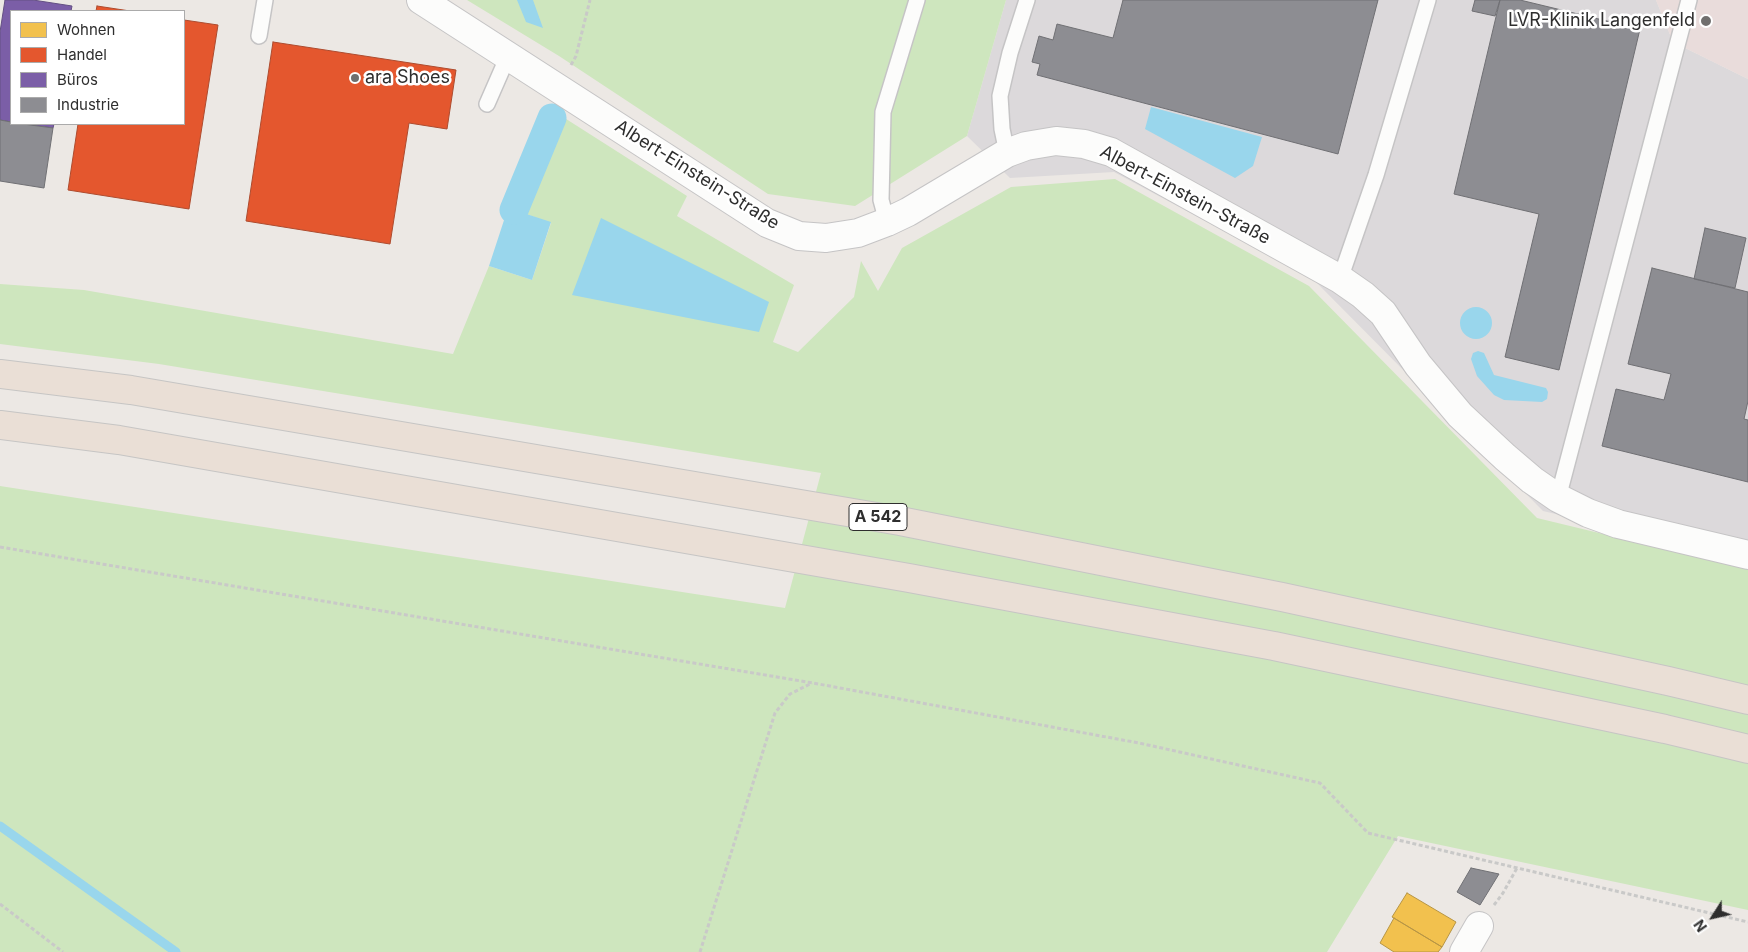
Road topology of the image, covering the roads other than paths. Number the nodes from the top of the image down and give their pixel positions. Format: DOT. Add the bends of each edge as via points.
graph roads {
  1 [pos="265,0"];
  2 [pos="421,0"];
  3 [pos="917,0"];
  4 [pos="1027,0"];
  5 [pos="1428,0"];
  6 [pos="1689,0"];
  7 [pos="259,36"];
  8 [pos="508,56"];
  9 [pos="486,104"];
  10 [pos="1007,153"];
  11 [pos="887,222"];
  12 [pos="1340,279"];
  13 [pos="0,374"];
  14 [pos="0,424"];
  15 [pos="1558,498"];
  16 [pos="1748,555"];
  17 [pos="1748,700"];
  18 [pos="1748,749"];
  19 [pos="1479,926"];
  20 [pos="1464,952"];
  1 -- 7 [label="lane"];
  2 -- 8 [label="street, Albert-Einstein-Straße"];
  3 -- 11 [label="lane" via="882,112 881,200"];
  4 -- 10 [label="lane" via="1000,96"];
  5 -- 12 [label="lane" via="1376,175"];
  6 -- 15 [label="lane"];
  8 -- 9 [label="lane"];
  8 -- 11 [label="street, Albert-Einstein-Straße" via="767,223 799,236 826,238 858,233"];
  10 -- 11 [label="street, Albert-Einstein-Straße"];
  10 -- 12 [label="street, Albert-Einstein-Straße" via="1026,146 1056,142 1084,144 1111,152"];
  12 -- 15 [label="street, Albert-Einstein-Straße" via="1383,313 1418,365 1460,415 1532,480"];
  13 -- 17 [label="highway, A 542" via="130,390 900,521 1292,599"];
  14 -- 18 [label="highway" via="128,442 909,578 1274,646"];
  15 -- 16 [label="street, Albert-Einstein-Straße" via="1618,524"];
  19 -- 20 [label="street"];
}
